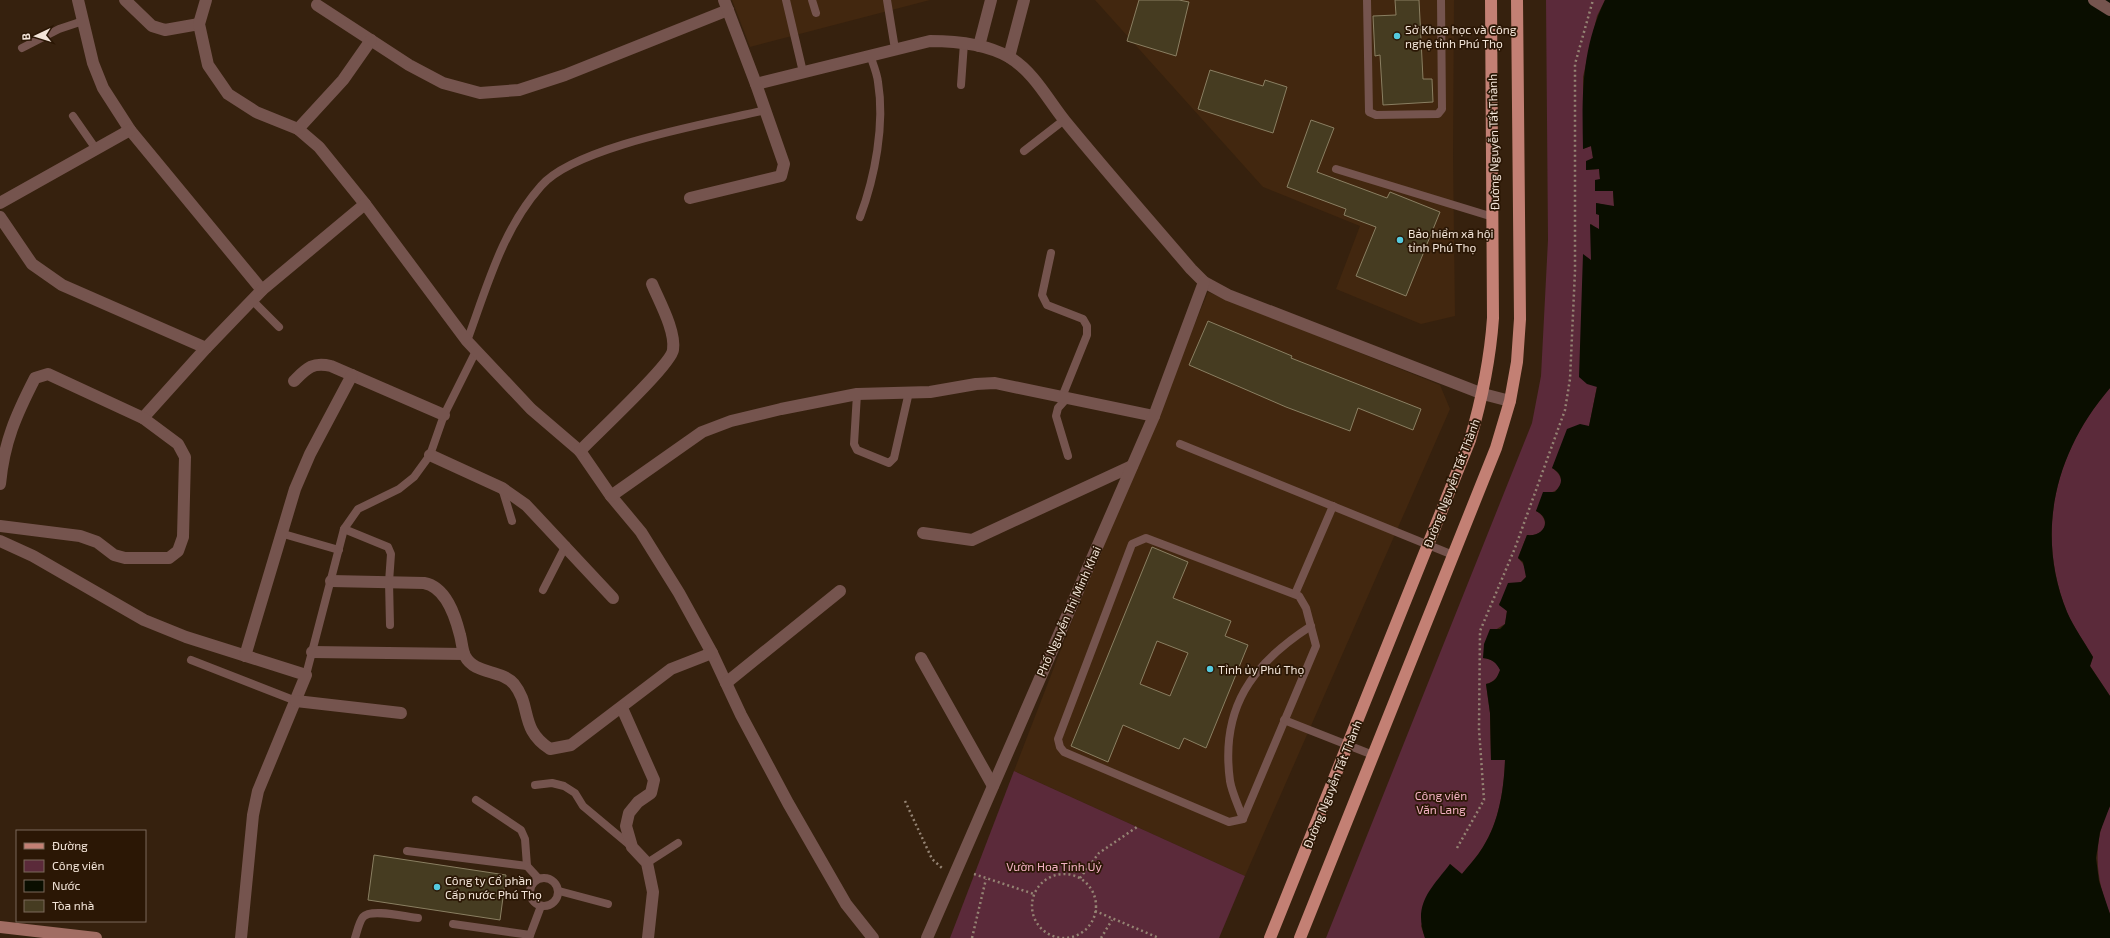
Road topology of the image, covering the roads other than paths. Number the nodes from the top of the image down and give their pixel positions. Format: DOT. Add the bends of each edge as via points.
graph roads {
  1 [pos="78,0"];
  2 [pos="125,0"];
  3 [pos="206,0"];
  4 [pos="786,0"];
  5 [pos="812,0"];
  6 [pos="887,0"];
  7 [pos="991,0"];
  8 [pos="1024,0"];
  9 [pos="1367,0"];
  10 [pos="1441,0"];
  11 [pos="1491,0"];
  12 [pos="1517,0"];
  13 [pos="2094,0"];
  14 [pos="317,4"];
  15 [pos="726,5"];
  16 [pos="2110,10"];
  17 [pos="816,13"];
  18 [pos="83,21"];
  19 [pos="199,24"];
  20 [pos="371,40"];
  21 [pos="964,43"];
  22 [pos="979,46"];
  23 [pos="22,48"];
  24 [pos="895,49"];
  25 [pos="870,56"];
  26 [pos="1009,57"];
  27 [pos="803,72"];
  28 [pos="756,84"];
  29 [pos="960,85"];
  30 [pos="766,110"];
  31 [pos="73,116"];
  32 [pos="1064,120"];
  33 [pos="298,129"];
  34 [pos="130,130"];
  35 [pos="96,149"];
  36 [pos="1024,151"];
  37 [pos="1336,169"];
  38 [pos="690,198"];
  39 [pos="0,203"];
  40 [pos="365,204"];
  41 [pos="0,217"];
  42 [pos="860,217"];
  43 [pos="1493,217"];
  44 [pos="1052,253"];
  45 [pos="1204,282"];
  46 [pos="652,284"];
  47 [pos="262,290"];
  48 [pos="252,300"];
  49 [pos="279,327"];
  50 [pos="467,341"];
  51 [pos="206,348"];
  52 [pos="476,351"];
  53 [pos="352,375"];
  54 [pos="294,382"];
  55 [pos="910,392"];
  56 [pos="857,394"];
  57 [pos="1483,394"];
  58 [pos="1064,397"];
  59 [pos="1510,401"];
  60 [pos="444,415"];
  61 [pos="1154,416"];
  62 [pos="143,418"];
  63 [pos="1180,444"];
  64 [pos="580,450"];
  65 [pos="430,455"];
  66 [pos="1068,456"];
  67 [pos="1132,466"];
  68 [pos="0,484"];
  69 [pos="502,488"];
  70 [pos="612,496"];
  71 [pos="1333,506"];
  72 [pos="512,521"];
  73 [pos="0,526"];
  74 [pos="344,529"];
  75 [pos="280,533"];
  76 [pos="923,533"];
  77 [pos="0,541"];
  78 [pos="1428,545"];
  79 [pos="566,546"];
  80 [pos="339,550"];
  81 [pos="1453,555"];
  82 [pos="331,580"];
  83 [pos="389,582"];
  84 [pos="543,590"];
  85 [pos="840,591"];
  86 [pos="1295,594"];
  87 [pos="613,598"];
  88 [pos="390,625"];
  89 [pos="1311,626"];
  90 [pos="312,652"];
  91 [pos="712,653"];
  92 [pos="464,654"];
  93 [pos="245,656"];
  94 [pos="921,658"];
  95 [pos="191,660"];
  96 [pos="306,675"];
  97 [pos="726,683"];
  98 [pos="296,701"];
  99 [pos="622,708"];
  100 [pos="401,713"];
  101 [pos="1284,720"];
  102 [pos="1347,746"];
  103 [pos="1373,755"];
  104 [pos="535,785"];
  105 [pos="992,786"];
  106 [pos="476,800"];
  107 [pos="1243,819"];
  108 [pos="678,843"];
  109 [pos="632,847"];
  110 [pos="407,850"];
  111 [pos="647,863"];
  112 [pos="527,866"];
  113 [pos="538,878"];
  114 [pos="559,891"];
  115 [pos="608,904"];
  116 [pos="541,906"];
  117 [pos="418,918"];
  118 [pos="453,924"];
  119 [pos="0,927"];
  120 [pos="529,937"];
  121 [pos="96,938"];
  122 [pos="241,938"];
  123 [pos="355,938"];
  124 [pos="648,938"];
  125 [pos="874,938"];
  126 [pos="927,938"];
  127 [pos="1270,938"];
  128 [pos="1300,938"];
  1 -- 18 [label="street"];
  2 -- 19 [label="street" via="152,26 165,30"];
  3 -- 19 [label="street"];
  4 -- 27 [label="lane"];
  5 -- 17 [label="lane"];
  6 -- 24 [label="lane"];
  7 -- 22 [label="street"];
  8 -- 26 [label="street"];
  9 -- 10 [label="lane" via="1369,112 1376,115 1438,114 1442,109"];
  11 -- 43 [label="main road, Đường Nguyễn Tất Thành"];
  12 -- 59 [label="main road, Đường Nguyễn Tất Thành" via="1520,319 1517,362"];
  13 -- 16 [label="street"];
  14 -- 20 [label="street"];
  15 -- 20 [label="street" via="565,75 519,90 480,93 443,83"];
  15 -- 28 [label="street"];
  18 -- 23 [label="lane" via="59,29"];
  18 -- 34 [label="street" via="93,63 103,88"];
  19 -- 33 [label="street" via="208,65 228,94 256,112"];
  20 -- 33 [label="street" via="344,80"];
  21 -- 22 [label="street"];
  21 -- 24 [label="street" via="930,41"];
  21 -- 29 [label="lane"];
  22 -- 26 [label="street"];
  24 -- 25 [label="street"];
  25 -- 27 [label="street"];
  25 -- 42 [label="lane" via="878,80 880,97 878,142 869,193"];
  26 -- 32 [label="street" via="1030,75"];
  27 -- 28 [label="street"];
  28 -- 30 [label="street"];
  30 -- 38 [label="street" via="784,164 781,176"];
  30 -- 50 [label="lane" via="617,146 569,165 542,184 520,213 504,241"];
  31 -- 35 [label="lane"];
  32 -- 36 [label="lane"];
  32 -- 45 [label="street"];
  33 -- 40 [label="street" via="319,147"];
  34 -- 35 [label="street"];
  34 -- 47 [label="street"];
  35 -- 39 [label="street"];
  37 -- 43 [label="lane"];
  40 -- 47 [label="street"];
  40 -- 50 [label="street"];
  41 -- 51 [label="street" via="32,264 62,285"];
  43 -- 57 [label="main road, Đường Nguyễn Tất Thành" via="1493,318 1490,358"];
  44 -- 58 [label="lane" via="1042,295 1047,305 1083,319 1087,326 1087,335"];
  45 -- 57 [label="street" via="1228,294"];
  45 -- 61 [label="street, Phố Nguyễn Thị Minh Khai"];
  46 -- 64 [label="street" via="672,334 673,351 655,375"];
  47 -- 48 [label="street"];
  48 -- 49 [label="lane"];
  48 -- 51 [label="street"];
  50 -- 52 [label="street"];
  51 -- 62 [label="street"];
  52 -- 60 [label="lane"];
  52 -- 64 [label="street" via="531,409"];
  53 -- 54 [label="street" via="319,364 307,368"];
  53 -- 60 [label="street"];
  53 -- 75 [label="street" via="310,454"];
  55 -- 56 [label="street"];
  55 -- 56 [label="lane" via="894,458 889,463 857,450 854,444"];
  55 -- 58 [label="street" via="995,383"];
  56 -- 70 [label="street" via="731,421 702,432"];
  57 -- 59 [label="street"];
  57 -- 78 [label="main road, Đường Nguyễn Tất Thành" via="1470,440"];
  58 -- 61 [label="street"];
  58 -- 66 [label="lane" via="1056,416"];
  59 -- 81 [label="main road, Đường Nguyễn Tất Thành" via="1496,448"];
  60 -- 65 [label="lane"];
  61 -- 67 [label="street, Phố Nguyễn Thị Minh Khai"];
  62 -- 68 [label="street" via="48,374 35,378 15,417 3,457"];
  62 -- 73 [label="street" via="178,444 185,457 183,537 178,551 169,558 125,558 114,555 97,542 80,536"];
  63 -- 71 [label="lane"];
  64 -- 70 [label="street"];
  65 -- 69 [label="street"];
  65 -- 74 [label="lane" via="414,477 399,489 358,509"];
  67 -- 76 [label="street" via="972,540"];
  67 -- 105 [label="street, Phố Nguyễn Thị Minh Khai"];
  69 -- 72 [label="lane"];
  69 -- 79 [label="street" via="526,505"];
  70 -- 91 [label="street" via="641,532"];
  71 -- 78 [label="lane"];
  71 -- 86 [label="lane"];
  74 -- 80 [label="lane"];
  74 -- 83 [label="lane" via="388,547 391,554"];
  75 -- 80 [label="lane"];
  75 -- 93 [label="street"];
  77 -- 93 [label="street" via="33,556 144,620"];
  78 -- 81 [label="lane"];
  78 -- 102 [label="main road, Đường Nguyễn Tất Thành"];
  79 -- 84 [label="lane"];
  79 -- 87 [label="street"];
  80 -- 82 [label="lane"];
  81 -- 103 [label="main road, Đường Nguyễn Tất Thành"];
  82 -- 83 [label="street"];
  82 -- 90 [label="lane"];
  83 -- 88 [label="lane"];
  83 -- 92 [label="street" via="424,583 440,590 453,614"];
  85 -- 97 [label="street"];
  86 -- 89 [label="lane" via="1302,601"];
  86 -- 107 [label="lane" via="1146,538 1132,544 1058,739 1064,752 1229,822"];
  89 -- 101 [label="lane" via="1316,646"];
  89 -- 107 [label="lane" via="1287,642 1264,663 1245,688 1231,721 1228,749 1231,782"];
  90 -- 92 [label="street"];
  90 -- 96 [label="lane"];
  91 -- 97 [label="street"];
  91 -- 99 [label="street" via="671,669"];
  92 -- 99 [label="street" via="470,664 513,684 531,731 550,749 571,745"];
  93 -- 96 [label="street"];
  94 -- 105 [label="street"];
  95 -- 98 [label="lane"];
  96 -- 98 [label="street"];
  97 -- 125 [label="street" via="758,748 846,904"];
  98 -- 100 [label="street"];
  98 -- 122 [label="street" via="258,791 253,815"];
  99 -- 109 [label="street" via="654,780 651,793 638,802 629,813 626,826"];
  101 -- 102 [label="lane"];
  101 -- 107 [label="lane"];
  102 -- 103 [label="lane"];
  102 -- 127 [label="main road, Đường Nguyễn Tất Thành"];
  103 -- 128 [label="main road, Đường Nguyễn Tất Thành"];
  104 -- 109 [label="lane" via="552,783 564,786 575,793 587,810"];
  105 -- 126 [label="street, Phố Nguyễn Thị Minh Khai"];
  106 -- 112 [label="lane" via="520,830 525,839"];
  108 -- 111 [label="lane"];
  109 -- 111 [label="street"];
  110 -- 112 [label="lane"];
  111 -- 124 [label="street" via="653,892"];
  112 -- 113 [label="lane"];
  113 -- 114 [label="lane" via="548,877 557,882"];
  113 -- 116 [label="lane" via="531,886 530,895 533,902"];
  114 -- 115 [label="lane"];
  114 -- 116 [label="lane" via="556,901"];
  116 -- 120 [label="lane"];
  117 -- 123 [label="lane" via="367,914 362,918"];
  118 -- 120 [label="lane"];
  119 -- 121 [label="main road"];
}
